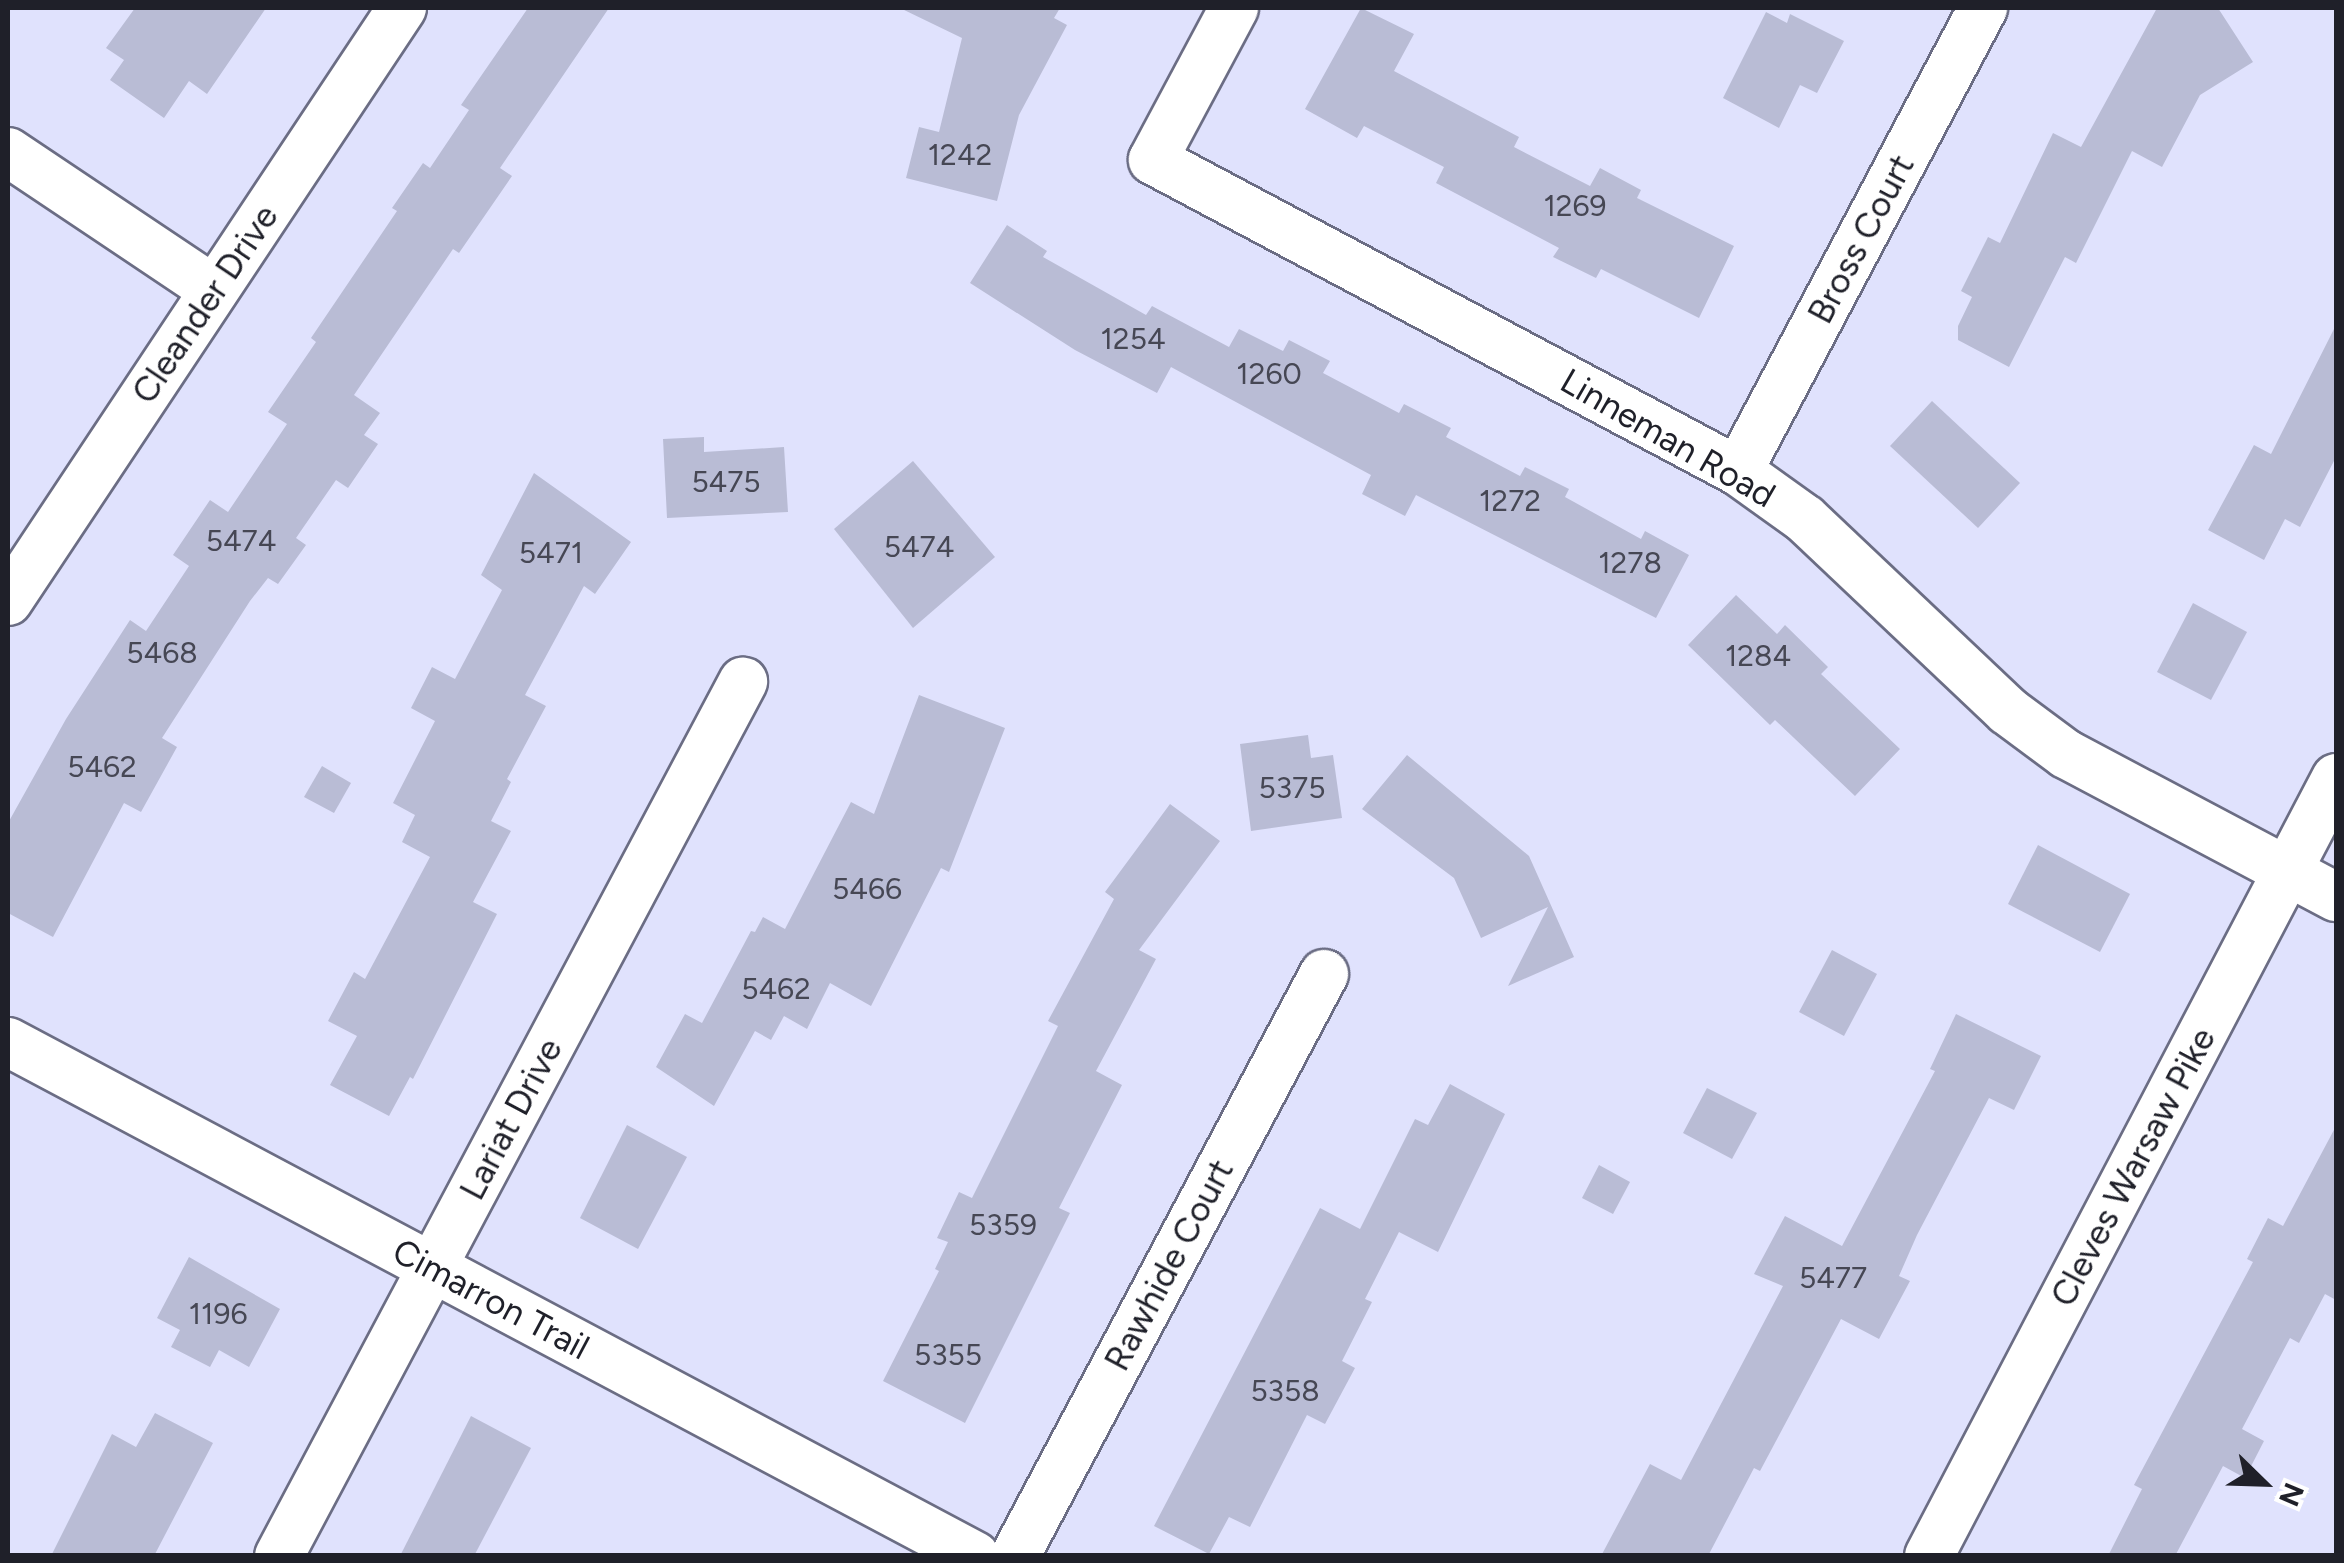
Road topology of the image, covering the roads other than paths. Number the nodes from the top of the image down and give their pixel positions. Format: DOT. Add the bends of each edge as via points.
graph roads {
  1 [pos="402,8"];
  2 [pos="1234,8"];
  3 [pos="1983,8"];
  4 [pos="8,152"];
  5 [pos="214,290"];
  6 [pos="1738,470"];
  7 [pos="8,601"];
  8 [pos="743,682"];
  9 [pos="2336,778"];
  10 [pos="2288,872"];
  11 [pos="2336,897"];
  12 [pos="1324,974"];
  13 [pos="8,1042"];
  14 [pos="432,1267"];
  15 [pos="280,1556"];
  16 [pos="975,1556"];
  17 [pos="1015,1556"];
  18 [pos="1930,1556"];
  1 -- 5 [label="street, Cleander Drive"];
  2 -- 6 [label="street, Linneman Road" via="1154,160"];
  3 -- 6 [label="street, Bross Court"];
  4 -- 5 [label="street"];
  5 -- 7 [label="street, Cleander Drive"];
  6 -- 10 [label="street, Linneman Road" via="1805,518 2008,711 2066,754"];
  8 -- 14 [label="street, Lariat Drive"];
  9 -- 10 [label="street, Cleves Warsaw Pike"];
  10 -- 11 [label="street, Linneman Road"];
  10 -- 18 [label="street, Cleves Warsaw Pike"];
  12 -- 17 [label="street, Rawhide Court"];
  13 -- 14 [label="street, Cimarron Trail"];
  14 -- 15 [label="street, Lariat Drive"];
  14 -- 16 [label="street, Cimarron Trail"];
}
